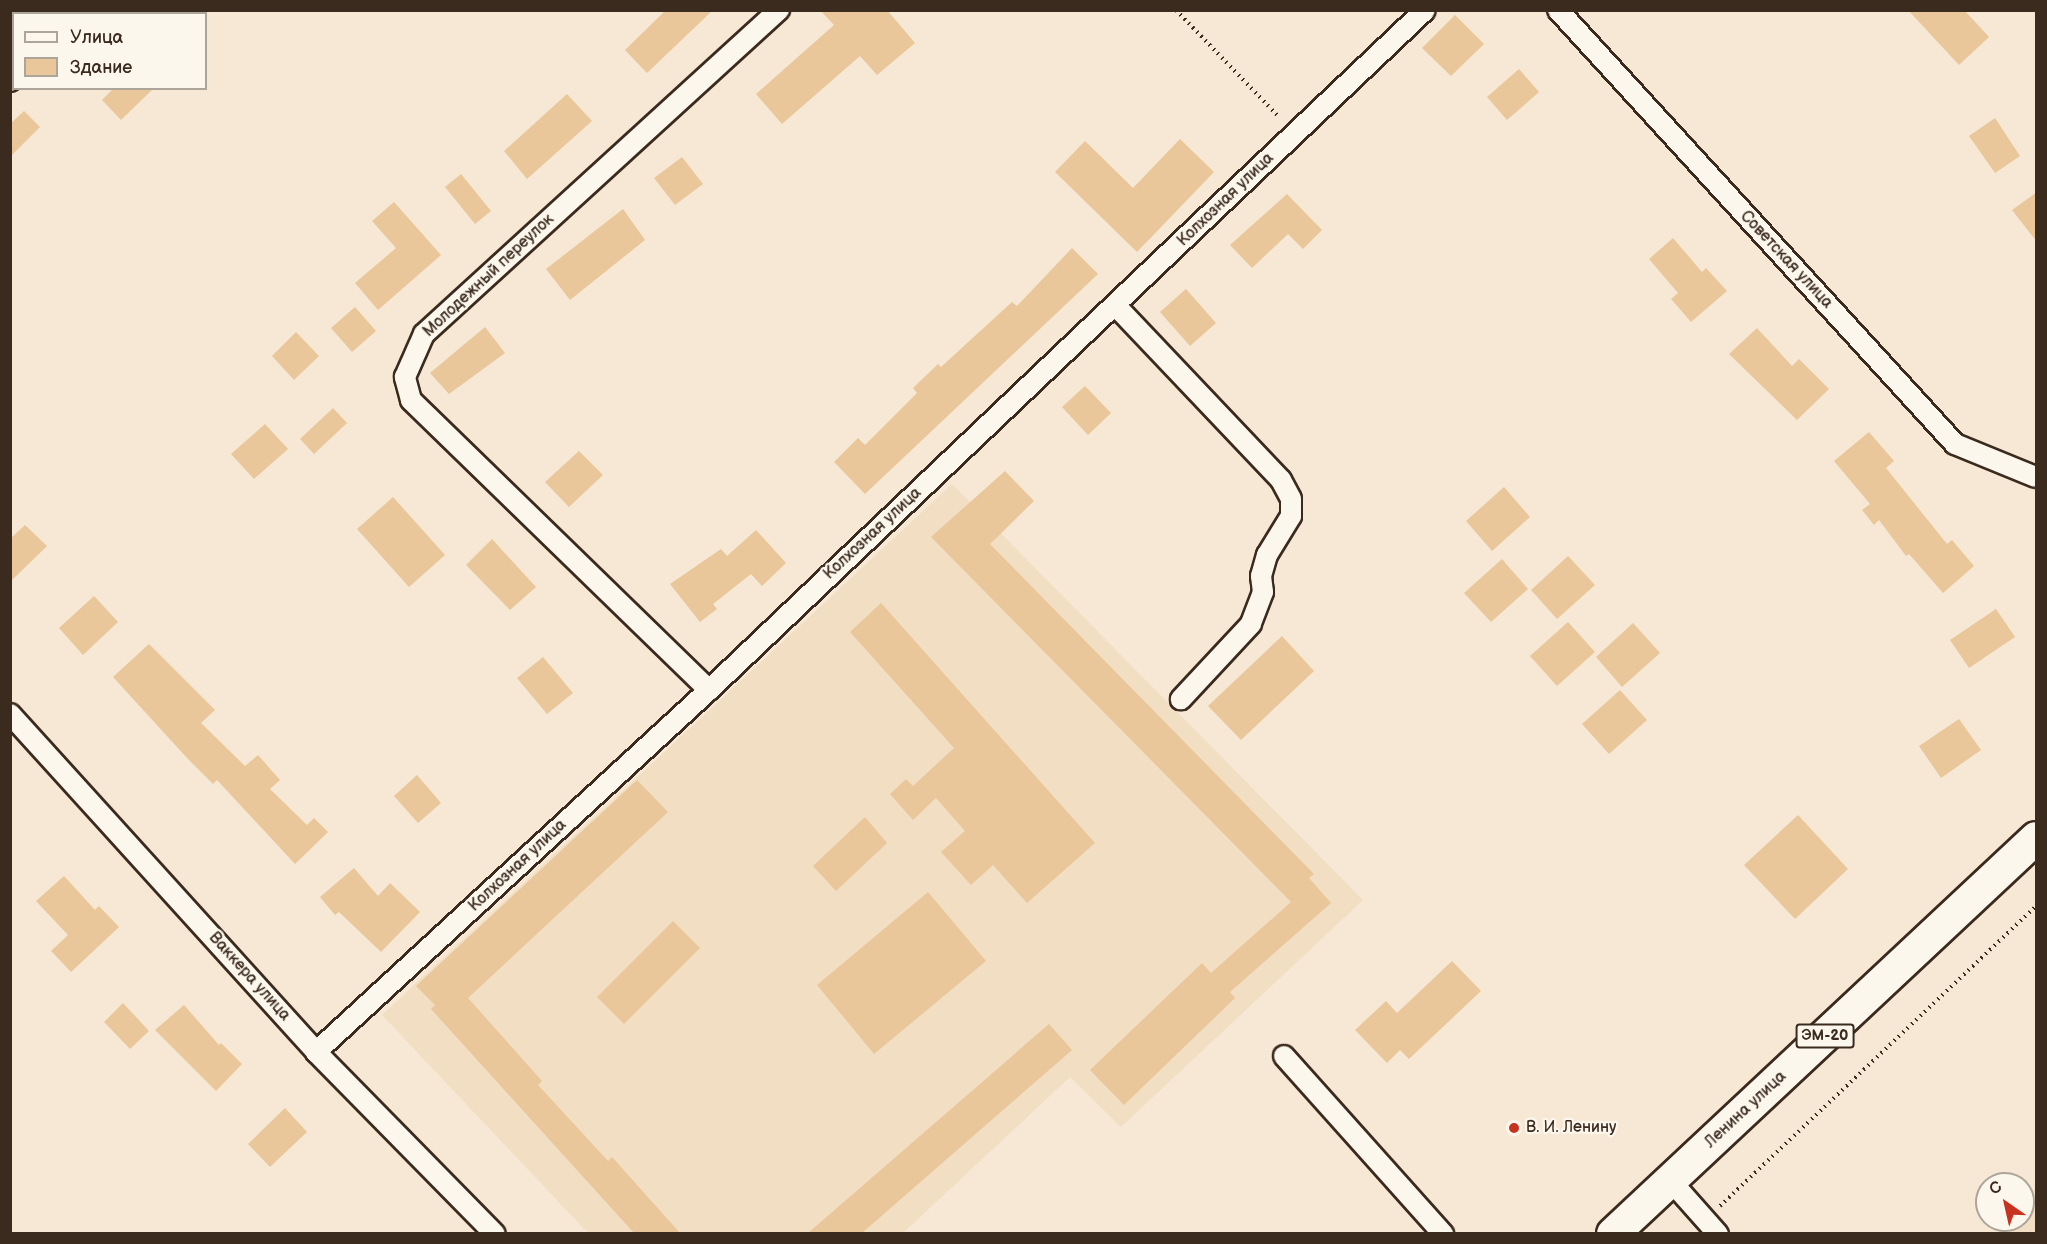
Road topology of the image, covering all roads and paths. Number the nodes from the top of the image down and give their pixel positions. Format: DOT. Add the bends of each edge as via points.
graph roads {
  1 [pos="779,10"];
  2 [pos="1176,10"];
  3 [pos="1425,10"];
  4 [pos="1558,10"];
  5 [pos="1295,134"];
  6 [pos="1114,305"];
  7 [pos="2037,477"];
  8 [pos="709,690"];
  9 [pos="1181,699"];
  10 [pos="10,714"];
  11 [pos="2037,838"];
  12 [pos="2037,906"];
  13 [pos="316,1052"];
  14 [pos="1284,1056"];
  15 [pos="1670,1180"];
  16 [pos="1712,1227"];
  17 [pos="495,1233"];
  18 [pos="1443,1233"];
  19 [pos="1613,1233"];
  1 -- 8 [label="street, Молодежный переулок" via="424,334 405,376 411,400"];
  2 -- 5 [label="path"];
  3 -- 5 [label="street, Колхозная улица"];
  4 -- 7 [label="street, Советская улица" via="1955,444"];
  5 -- 6 [label="street, Колхозная улица"];
  6 -- 8 [label="street, Колхозная улица"];
  6 -- 9 [label="street" via="1281,480 1291,499 1291,516 1268,555 1261,576 1263,592 1251,624"];
  8 -- 13 [label="street, Колхозная улица"];
  10 -- 13 [label="street, Ваккера улица"];
  11 -- 15 [label="main road, Ленина улица / ЭМ-20"];
  12 -- 16 [label="path"];
  13 -- 17 [label="street, Ваккера улица"];
  14 -- 18 [label="street"];
  15 -- 16 [label="street"];
  15 -- 19 [label="main road, Ленина улица / ЭМ-20"];
}
